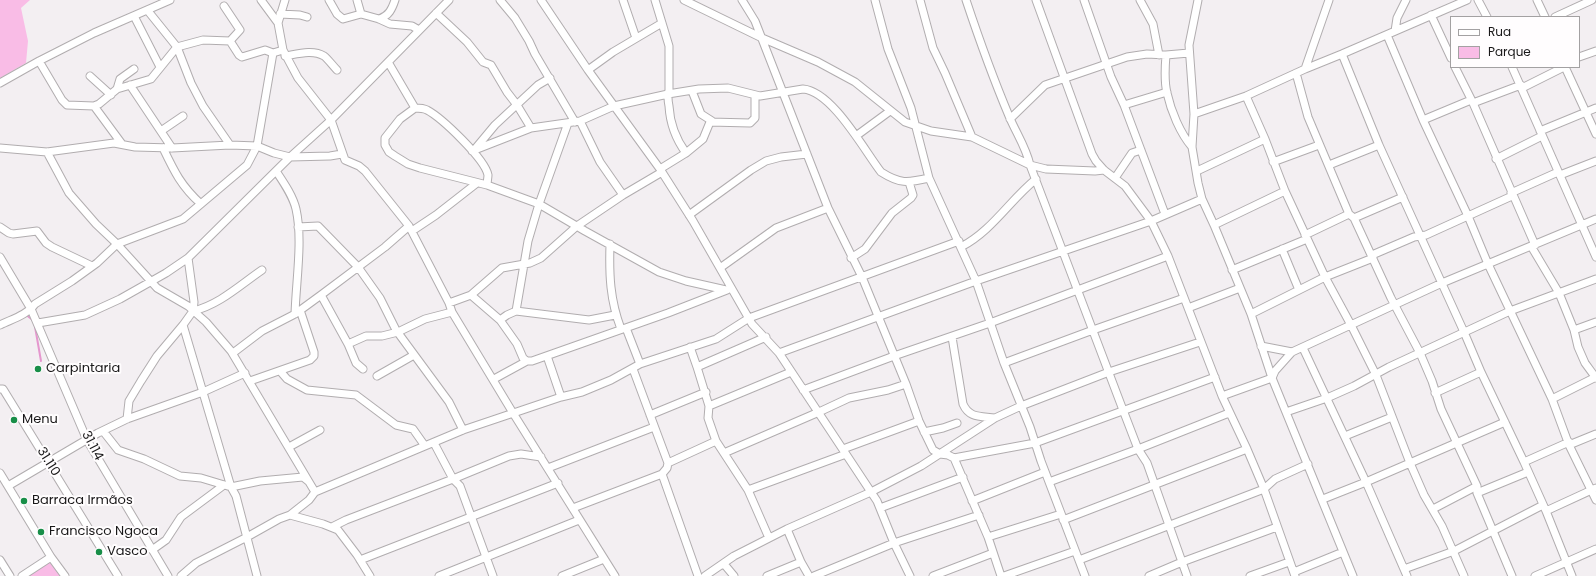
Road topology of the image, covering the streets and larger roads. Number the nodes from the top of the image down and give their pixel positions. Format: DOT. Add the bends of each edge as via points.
graph roads {
  1 [pos="170,0"];
  2 [pos="261,0"];
  3 [pos="285,0"];
  4 [pos="329,0"];
  5 [pos="357,0"];
  6 [pos="395,0"];
  7 [pos="449,0"];
  8 [pos="500,0"];
  9 [pos="541,0"];
  10 [pos="623,0"];
  11 [pos="655,0"];
  12 [pos="684,0"];
  13 [pos="742,0"];
  14 [pos="875,0"];
  15 [pos="920,0"];
  16 [pos="966,0"];
  17 [pos="1036,0"];
  18 [pos="1084,0"];
  19 [pos="1140,0"];
  20 [pos="1198,0"];
  21 [pos="1329,0"];
  22 [pos="1406,0"];
  23 [pos="1467,0"];
  24 [pos="1478,0"];
  25 [pos="1537,0"];
  26 [pos="1592,0"];
  27 [pos="224,6"];
  28 [pos="148,11"];
  29 [pos="436,13"];
  30 [pos="280,14"];
  31 [pos="361,14"];
  32 [pos="1431,15"];
  33 [pos="134,16"];
  34 [pos="1486,16"];
  35 [pos="1545,16"];
  36 [pos="1557,16"];
  37 [pos="307,18"];
  38 [pos="379,19"];
  39 [pos="278,23"];
  40 [pos="662,23"];
  41 [pos="419,30"];
  42 [pos="1395,31"];
  43 [pos="1387,35"];
  44 [pos="636,38"];
  45 [pos="762,38"];
  46 [pos="230,41"];
  47 [pos="177,47"];
  48 [pos="1596,51"];
  49 [pos="273,53"];
  50 [pos="284,53"];
  51 [pos="1189,53"];
  52 [pos="1342,54"];
  53 [pos="1162,55"];
  54 [pos="1450,56"];
  55 [pos="1580,57"];
  56 [pos="39,61"];
  57 [pos="388,62"];
  58 [pos="1106,64"];
  59 [pos="160,67"];
  60 [pos="1456,68"];
  61 [pos="1512,68"];
  62 [pos="1563,68"];
  63 [pos="1565,68"];
  64 [pos="134,69"];
  65 [pos="1305,69"];
  66 [pos="337,70"];
  67 [pos="588,70"];
  68 [pos="1296,73"];
  69 [pos="90,76"];
  70 [pos="550,78"];
  71 [pos="1064,80"];
  72 [pos="0,83"];
  73 [pos="130,85"];
  74 [pos="1521,86"];
  75 [pos="117,89"];
  76 [pos="692,91"];
  77 [pos="782,92"];
  78 [pos="1167,92"];
  79 [pos="668,94"];
  80 [pos="111,95"];
  81 [pos="755,95"];
  82 [pos="1246,96"];
  83 [pos="1472,101"];
  84 [pos="518,105"];
  85 [pos="1124,105"];
  86 [pos="94,106"];
  87 [pos="614,106"];
  88 [pos="415,108"];
  89 [pos="1596,108"];
  90 [pos="890,111"];
  91 [pos="1586,112"];
  92 [pos="1194,114"];
  93 [pos="183,116"];
  94 [pos="1010,119"];
  95 [pos="331,120"];
  96 [pos="1423,120"];
  97 [pos="574,122"];
  98 [pos="712,122"];
  99 [pos="915,126"];
  100 [pos="531,128"];
  101 [pos="161,131"];
  102 [pos="1541,133"];
  103 [pos="1596,134"];
  104 [pos="856,136"];
  105 [pos="972,137"];
  106 [pos="1265,139"];
  107 [pos="122,144"];
  108 [pos="230,145"];
  109 [pos="1319,145"];
  110 [pos="1379,145"];
  111 [pos="257,146"];
  112 [pos="1192,147"];
  113 [pos="0,148"];
  114 [pos="163,148"];
  115 [pos="172,148"];
  116 [pos="473,150"];
  117 [pos="1141,150"];
  118 [pos="47,152"];
  119 [pos="686,153"];
  120 [pos="342,154"];
  121 [pos="807,154"];
  122 [pos="290,157"];
  123 [pos="1496,159"];
  124 [pos="1596,161"];
  125 [pos="1273,162"];
  126 [pos="1030,164"];
  127 [pos="1329,165"];
  128 [pos="1104,170"];
  129 [pos="276,171"];
  130 [pos="661,171"];
  131 [pos="1197,171"];
  132 [pos="1559,174"];
  133 [pos="929,178"];
  134 [pos="1114,178"];
  135 [pos="1036,179"];
  136 [pos="910,182"];
  137 [pos="477,183"];
  138 [pos="487,185"];
  139 [pos="1284,191"];
  140 [pos="623,195"];
  141 [pos="1512,195"];
  142 [pos="1403,197"];
  143 [pos="1202,199"];
  144 [pos="201,204"];
  145 [pos="539,204"];
  146 [pos="828,208"];
  147 [pos="1165,214"];
  148 [pos="689,215"];
  149 [pos="1352,216"];
  150 [pos="1468,216"];
  151 [pos="1596,219"];
  152 [pos="1151,221"];
  153 [pos="1214,225"];
  154 [pos="1583,225"];
  155 [pos="577,226"];
  156 [pos="0,227"];
  157 [pos="298,227"];
  158 [pos="410,228"];
  159 [pos="1420,236"];
  160 [pos="1306,237"];
  161 [pos="116,244"];
  162 [pos="610,244"];
  163 [pos="960,244"];
  164 [pos="1533,246"];
  165 [pos="1282,248"];
  166 [pos="1064,252"];
  167 [pos="1168,256"];
  168 [pos="1372,256"];
  169 [pos="1596,256"];
  170 [pos="0,257"];
  171 [pos="188,258"];
  172 [pos="851,258"];
  173 [pos="524,264"];
  174 [pos="1488,264"];
  175 [pos="92,266"];
  176 [pos="358,267"];
  177 [pos="720,268"];
  178 [pos="262,270"];
  179 [pos="1232,270"];
  180 [pos="862,277"];
  181 [pos="1325,277"];
  182 [pos="1596,279"];
  183 [pos="150,281"];
  184 [pos="976,281"];
  185 [pos="1442,283"];
  186 [pos="1240,288"];
  187 [pos="728,289"];
  188 [pos="1299,290"];
  189 [pos="1078,291"];
  190 [pos="1559,293"];
  191 [pos="321,295"];
  192 [pos="471,295"];
  193 [pos="1184,298"];
  194 [pos="449,303"];
  195 [pos="1395,305"];
  196 [pos="1188,308"];
  197 [pos="31,309"];
  198 [pos="193,311"];
  199 [pos="516,311"];
  200 [pos="1510,311"];
  201 [pos="297,312"];
  202 [pos="452,312"];
  203 [pos="1251,314"];
  204 [pos="615,315"];
  205 [pos="877,317"];
  206 [pos="749,318"];
  207 [pos="500,320"];
  208 [pos="1596,322"];
  209 [pos="38,323"];
  210 [pos="990,323"];
  211 [pos="0,325"];
  212 [pos="184,325"];
  213 [pos="1352,325"];
  214 [pos="623,328"];
  215 [pos="1093,330"];
  216 [pos="1574,330"];
  217 [pos="398,332"];
  218 [pos="1464,332"];
  219 [pos="766,337"];
  220 [pos="952,337"];
  221 [pos="1200,342"];
  222 [pos="348,344"];
  223 [pos="1261,346"];
  224 [pos="690,347"];
  225 [pos="1303,348"];
  226 [pos="1292,352"];
  227 [pos="233,353"];
  228 [pos="779,353"];
  229 [pos="1420,353"];
  230 [pos="414,355"];
  231 [pos="547,356"];
  232 [pos="894,356"];
  233 [pos="527,361"];
  234 [pos="640,364"];
  235 [pos="1004,364"];
  236 [pos="697,367"];
  237 [pos="363,369"];
  238 [pos="633,369"];
  239 [pos="280,371"];
  240 [pos="791,372"];
  241 [pos="1109,372"];
  242 [pos="1481,372"];
  243 [pos="245,373"];
  244 [pos="1376,375"];
  245 [pos="376,376"];
  246 [pos="1215,377"];
  247 [pos="1272,378"];
  248 [pos="1596,378"];
  249 [pos="494,379"];
  250 [pos="250,381"];
  251 [pos="906,384"];
  252 [pos="1,389"];
  253 [pos="803,390"];
  254 [pos="203,392"];
  255 [pos="706,392"];
  256 [pos="1435,393"];
  257 [pos="1222,396"];
  258 [pos="561,397"];
  259 [pos="1327,398"];
  260 [pos="1552,399"];
  261 [pos="709,406"];
  262 [pos="1021,406"];
  263 [pos="1123,410"];
  264 [pos="819,412"];
  265 [pos="1286,412"];
  266 [pos="513,413"];
  267 [pos="1229,413"];
  268 [pos="650,415"];
  269 [pos="1392,417"];
  270 [pos="995,418"];
  271 [pos="127,419"];
  272 [pos="919,421"];
  273 [pos="1505,422"];
  274 [pos="957,423"];
  275 [pos="654,428"];
  276 [pos="320,430"];
  277 [pos="463,430"];
  278 [pos="102,431"];
  279 [pos="924,432"];
  280 [pos="1596,434"];
  281 [pos="1345,436"];
  282 [pos="86,440"];
  283 [pos="716,441"];
  284 [pos="1456,442"];
  285 [pos="434,443"];
  286 [pos="1035,443"];
  287 [pos="1569,443"];
  288 [pos="425,446"];
  289 [pos="289,447"];
  290 [pos="1247,448"];
  291 [pos="1138,449"];
  292 [pos="845,451"];
  293 [pos="724,453"];
  294 [pos="940,454"];
  295 [pos="541,457"];
  296 [pos="954,458"];
  297 [pos="1524,462"];
  298 [pos="49,463"];
  299 [pos="668,463"];
  300 [pos="1410,463"];
  301 [pos="1308,464"];
  302 [pos="548,468"];
  303 [pos="1045,472"];
  304 [pos="1528,472"];
  305 [pos="0,473"];
  306 [pos="662,474"];
  307 [pos="963,477"];
  308 [pos="453,479"];
  309 [pos="310,482"];
  310 [pos="1049,482"];
  311 [pos="1366,482"];
  312 [pos="558,483"];
  313 [pos="1155,485"];
  314 [pos="8,486"];
  315 [pos="228,486"];
  316 [pos="1264,489"];
  317 [pos="1477,489"];
  318 [pos="1594,489"];
  319 [pos="748,490"];
  320 [pos="315,492"];
  321 [pos="871,492"];
  322 [pos="1323,499"];
  323 [pos="1596,500"];
  324 [pos="972,501"];
  325 [pos="573,508"];
  326 [pos="880,508"];
  327 [pos="1545,508"];
  328 [pos="1433,509"];
  329 [pos="290,515"];
  330 [pos="979,515"];
  331 [pos="471,517"];
  332 [pos="1062,517"];
  333 [pos="579,520"];
  334 [pos="1168,524"];
  335 [pos="332,527"];
  336 [pos="1277,527"];
  337 [pos="787,529"];
  338 [pos="1494,531"];
  339 [pos="247,537"];
  340 [pos="769,538"];
  341 [pos="988,538"];
  342 [pos="894,543"];
  343 [pos="1596,549"];
  344 [pos="152,550"];
  345 [pos="1075,551"];
  346 [pos="1454,551"];
  347 [pos="993,552"];
  348 [pos="1343,552"];
  349 [pos="51,557"];
  350 [pos="485,557"];
  351 [pos="604,559"];
  352 [pos="0,560"];
  353 [pos="360,560"];
  354 [pos="1078,560"];
  355 [pos="801,562"];
  356 [pos="1182,562"];
  357 [pos="1289,562"];
  358 [pos="1566,562"];
  359 [pos="724,564"];
  360 [pos="1406,573"];
  361 [pos="1294,574"];
  362 [pos="10,576"];
  363 [pos="22,576"];
  364 [pos="65,576"];
  365 [pos="118,576"];
  366 [pos="168,576"];
  367 [pos="181,576"];
  368 [pos="257,576"];
  369 [pos="370,576"];
  370 [pos="439,576"];
  371 [pos="493,576"];
  372 [pos="562,576"];
  373 [pos="615,576"];
  374 [pos="698,576"];
  375 [pos="705,576"];
  376 [pos="734,576"];
  377 [pos="767,576"];
  378 [pos="809,576"];
  379 [pos="814,576"];
  380 [pos="910,576"];
  381 [pos="933,576"];
  382 [pos="1003,576"];
  383 [pos="1085,576"];
  384 [pos="1149,576"];
  385 [pos="1187,576"];
  386 [pos="1250,576"];
  387 [pos="1353,576"];
  388 [pos="1464,576"];
  389 [pos="1512,576"];
  390 [pos="1535,576"];
  391 [pos="1572,576"];
  1 -- 28 [label="street"];
  2 -- 39 [label="street"];
  3 -- 30 [label="street"];
  4 -- 31 [label="street" via="343,19"];
  5 -- 31 [label="street"];
  6 -- 38 [label="street" via="389,14"];
  7 -- 29 [label="street"];
  8 -- 70 [label="street" via="515,18"];
  9 -- 67 [label="street"];
  10 -- 44 [label="street"];
  11 -- 40 [label="street"];
  12 -- 45 [label="street"];
  13 -- 45 [label="street"];
  14 -- 99 [label="street" via="888,49 911,108"];
  15 -- 105 [label="street" via="933,48"];
  16 -- 94 [label="street"];
  17 -- 71 [label="street"];
  18 -- 58 [label="street"];
  19 -- 53 [label="street" via="1153,24"];
  20 -- 51 [label="street"];
  21 -- 65 [label="street"];
  22 -- 42 [label="street" via="1397,18"];
  23 -- 32 [label="street"];
  24 -- 34 [label="street"];
  25 -- 35 [label="street"];
  26 -- 36 [label="street"];
  27 -- 46 [label="street" via="240,30"];
  28 -- 33 [label="street"];
  28 -- 47 [label="street"];
  29 -- 41 [label="street"];
  29 -- 84 [label="street" via="467,42 483,62 491,65"];
  30 -- 37 [label="street"];
  30 -- 39 [label="street"];
  31 -- 38 [label="street"];
  32 -- 42 [label="street"];
  32 -- 54 [label="street"];
  33 -- 56 [label="street"];
  33 -- 59 [label="street"];
  38 -- 41 [label="street" via="390,24 412,26"];
  39 -- 50 [label="street"];
  40 -- 44 [label="street"];
  40 -- 79 [label="street" via="669,46"];
  41 -- 57 [label="street"];
  42 -- 43 [label="street"];
  43 -- 52 [label="street"];
  43 -- 96 [label="street"];
  44 -- 67 [label="street"];
  45 -- 77 [label="street"];
  45 -- 90 [label="street" via="818,62 855,82"];
  46 -- 47 [label="street" via="204,40"];
  46 -- 49 [label="street" via="242,57 265,50"];
  47 -- 59 [label="street"];
  47 -- 108 [label="street" via="203,106"];
  48 -- 55 [label="street"];
  49 -- 50 [label="street"];
  49 -- 111 [label="street"];
  50 -- 66 [label="street" via="312,52 323,56"];
  50 -- 95 [label="street" via="298,78"];
  51 -- 53 [label="street"];
  51 -- 92 [label="street"];
  52 -- 65 [label="street"];
  52 -- 110 [label="street"];
  53 -- 58 [label="street" via="1127,57"];
  53 -- 78 [label="street"];
  56 -- 72 [label="street"];
  56 -- 86 [label="street" via="67,106"];
  57 -- 88 [label="street"];
  57 -- 95 [label="street"];
  58 -- 71 [label="street"];
  58 -- 85 [label="street"];
  59 -- 73 [label="street" via="151,79"];
  60 -- 83 [label="street"];
  61 -- 74 [label="street"];
  62 -- 74 [label="street"];
  63 -- 91 [label="street"];
  64 -- 75 [label="street" via="120,79"];
  65 -- 68 [label="street"];
  67 -- 87 [label="street"];
  68 -- 82 [label="street"];
  68 -- 109 [label="street"];
  69 -- 80 [label="street"];
  70 -- 84 [label="street" via="538,85"];
  70 -- 97 [label="street"];
  71 -- 94 [label="street" via="1041,88"];
  71 -- 128 [label="street" via="1092,154"];
  73 -- 75 [label="street"];
  73 -- 101 [label="street"];
  74 -- 83 [label="street"];
  74 -- 102 [label="street"];
  75 -- 80 [label="street"];
  76 -- 79 [label="street"];
  76 -- 81 [label="street" via="728,88"];
  76 -- 98 [label="street" via="701,114"];
  77 -- 81 [label="street"];
  77 -- 104 [label="street" via="803,89 814,92 835,109"];
  77 -- 121 [label="street"];
  78 -- 85 [label="street"];
  78 -- 112 [label="street" via="1172,110"];
  79 -- 87 [label="street"];
  79 -- 119 [label="street" via="670,120 674,133"];
  80 -- 86 [label="street"];
  81 -- 98 [label="street" via="754,118 750,123"];
  82 -- 92 [label="street"];
  82 -- 106 [label="street"];
  83 -- 96 [label="street"];
  83 -- 123 [label="street"];
  84 -- 100 [label="street"];
  84 -- 116 [label="street"];
  85 -- 117 [label="street"];
  86 -- 107 [label="street"];
  87 -- 97 [label="street"];
  87 -- 130 [label="street"];
  88 -- 116 [label="street" via="426,109 436,116"];
  88 -- 137 [label="street" via="400,119 385,138 389,152 408,164"];
  89 -- 91 [label="street"];
  90 -- 99 [label="street"];
  90 -- 104 [label="street"];
  91 -- 102 [label="street"];
  91 -- 103 [label="street"];
  92 -- 112 [label="street"];
  93 -- 101 [label="street"];
  94 -- 126 [label="street" via="1028,154"];
  95 -- 120 [label="street"];
  95 -- 122 [label="street"];
  96 -- 150 [label="street"];
  97 -- 100 [label="street"];
  97 -- 140 [label="street"];
  97 -- 145 [label="street"];
  98 -- 119 [label="street" via="709,123 703,139"];
  99 -- 105 [label="street"];
  99 -- 133 [label="street"];
  100 -- 116 [label="street"];
  101 -- 115 [label="street"];
  102 -- 123 [label="street"];
  102 -- 132 [label="street"];
  104 -- 136 [label="street" via="881,172 898,180"];
  105 -- 126 [label="street"];
  106 -- 125 [label="street"];
  106 -- 131 [label="street"];
  107 -- 114 [label="street"];
  107 -- 118 [label="street"];
  108 -- 111 [label="street"];
  108 -- 115 [label="street"];
  109 -- 125 [label="street"];
  109 -- 127 [label="street"];
  110 -- 127 [label="street"];
  110 -- 142 [label="street"];
  111 -- 122 [label="street"];
  111 -- 144 [label="street" via="247,165"];
  112 -- 131 [label="street"];
  113 -- 118 [label="street"];
  114 -- 115 [label="street"];
  114 -- 144 [label="street" via="178,179 188,193"];
  116 -- 138 [label="street" via="488,175"];
  117 -- 134 [label="street" via="1132,153"];
  117 -- 147 [label="street"];
  118 -- 161 [label="street" via="68,193"];
  119 -- 130 [label="street"];
  120 -- 122 [label="street"];
  120 -- 158 [label="street" via="348,162 364,171"];
  121 -- 146 [label="street"];
  121 -- 148 [label="street" via="766,161"];
  122 -- 129 [label="street"];
  123 -- 141 [label="street"];
  124 -- 132 [label="street"];
  125 -- 139 [label="street"];
  126 -- 128 [label="street" via="1046,169"];
  126 -- 135 [label="street"];
  127 -- 149 [label="street"];
  128 -- 134 [label="street"];
  129 -- 157 [label="street" via="286,185 296,208"];
  129 -- 171 [label="street"];
  130 -- 140 [label="street"];
  130 -- 148 [label="street"];
  131 -- 143 [label="street"];
  132 -- 141 [label="street"];
  132 -- 154 [label="street"];
  133 -- 136 [label="street"];
  133 -- 163 [label="street"];
  134 -- 152 [label="street" via="1125,186"];
  135 -- 163 [label="street" via="976,238"];
  135 -- 166 [label="street"];
  136 -- 172 [label="street" via="913,196 892,213 865,249"];
  137 -- 138 [label="street"];
  137 -- 158 [label="street" via="436,215"];
  138 -- 145 [label="street"];
  139 -- 153 [label="street"];
  139 -- 160 [label="street"];
  140 -- 155 [label="street"];
  141 -- 150 [label="street"];
  141 -- 164 [label="street"];
  142 -- 149 [label="street"];
  142 -- 159 [label="street"];
  143 -- 147 [label="street"];
  143 -- 153 [label="street"];
  144 -- 161 [label="street" via="183,219"];
  145 -- 155 [label="street"];
  145 -- 173 [label="street"];
  146 -- 172 [label="street"];
  146 -- 177 [label="street" via="776,228"];
  147 -- 152 [label="street"];
  148 -- 177 [label="street"];
  149 -- 160 [label="street"];
  149 -- 168 [label="street"];
  150 -- 159 [label="street"];
  150 -- 174 [label="street"];
  151 -- 154 [label="street"];
  152 -- 166 [label="street"];
  152 -- 167 [label="street"];
  153 -- 179 [label="street"];
  154 -- 164 [label="street"];
  154 -- 169 [label="street"];
  155 -- 162 [label="street"];
  155 -- 173 [label="street" via="541,258"];
  156 -- 175 [label="street" via="13,234 37,231 52,247"];
  157 -- 176 [label="street" via="318,226"];
  157 -- 201 [label="street"];
  158 -- 176 [label="street"];
  158 -- 194 [label="street"];
  159 -- 168 [label="street"];
  159 -- 185 [label="street"];
  160 -- 165 [label="street"];
  160 -- 181 [label="street"];
  161 -- 175 [label="street"];
  161 -- 183 [label="street"];
  162 -- 187 [label="street" via="659,272 686,281"];
  162 -- 204 [label="street" via="609,277"];
  163 -- 180 [label="street"];
  163 -- 184 [label="street"];
  164 -- 174 [label="street"];
  164 -- 190 [label="street"];
  165 -- 179 [label="street"];
  165 -- 188 [label="street"];
  166 -- 184 [label="street"];
  166 -- 189 [label="street"];
  167 -- 189 [label="street"];
  167 -- 193 [label="street"];
  168 -- 181 [label="street"];
  168 -- 195 [label="street"];
  170 -- 197 [label="street, 31.114"];
  171 -- 183 [label="street"];
  171 -- 198 [label="street"];
  172 -- 180 [label="street"];
  173 -- 192 [label="street" via="502,268"];
  173 -- 199 [label="street"];
  174 -- 185 [label="street"];
  174 -- 200 [label="street"];
  175 -- 197 [label="street"];
  176 -- 191 [label="street"];
  176 -- 217 [label="street" via="380,298"];
  177 -- 187 [label="street"];
  178 -- 198 [label="street" via="224,297"];
  179 -- 186 [label="street"];
  180 -- 205 [label="street"];
  180 -- 206 [label="street"];
  181 -- 188 [label="street"];
  181 -- 213 [label="street"];
  182 -- 190 [label="street"];
  183 -- 198 [label="street"];
  183 -- 209 [label="street" via="120,299 85,315"];
  184 -- 205 [label="street"];
  184 -- 210 [label="street"];
  185 -- 195 [label="street"];
  185 -- 218 [label="street"];
  186 -- 196 [label="street"];
  186 -- 203 [label="street"];
  187 -- 206 [label="street"];
  187 -- 214 [label="street"];
  188 -- 203 [label="street"];
  189 -- 210 [label="street"];
  189 -- 215 [label="street"];
  190 -- 200 [label="street"];
  190 -- 216 [label="street"];
  191 -- 201 [label="street"];
  191 -- 222 [label="street"];
  192 -- 194 [label="street"];
  192 -- 207 [label="street"];
  193 -- 196 [label="street"];
  193 -- 215 [label="street"];
  194 -- 202 [label="street"];
  195 -- 213 [label="street"];
  195 -- 229 [label="street"];
  196 -- 221 [label="street"];
  197 -- 209 [label="street, 31.114"];
  197 -- 211 [label="street"];
  198 -- 212 [label="street"];
  198 -- 227 [label="street"];
  199 -- 204 [label="street" via="589,320"];
  199 -- 207 [label="street"];
  200 -- 218 [label="street"];
  200 -- 260 [label="street"];
  201 -- 227 [label="street" via="262,331"];
  201 -- 239 [label="street" via="314,356 310,360"];
  202 -- 217 [label="street" via="425,319"];
  202 -- 249 [label="street"];
  203 -- 223 [label="street"];
  204 -- 214 [label="street"];
  205 -- 228 [label="street"];
  205 -- 232 [label="street"];
  206 -- 219 [label="street"];
  206 -- 224 [label="street" via="716,339"];
  207 -- 233 [label="street"];
  208 -- 216 [label="street"];
  209 -- 282 [label="street, 31.114"];
  210 -- 220 [label="street"];
  210 -- 235 [label="street"];
  212 -- 254 [label="street"];
  212 -- 271 [label="street" via="157,356 141,381 129,401"];
  213 -- 225 [label="street"];
  213 -- 244 [label="street"];
  214 -- 231 [label="street"];
  214 -- 234 [label="street"];
  215 -- 235 [label="street"];
  215 -- 241 [label="street"];
  216 -- 248 [label="street" via="1585,364"];
  217 -- 222 [label="street" via="366,336"];
  217 -- 230 [label="street"];
  218 -- 229 [label="street"];
  218 -- 242 [label="street"];
  219 -- 228 [label="street"];
  219 -- 236 [label="street"];
  220 -- 232 [label="street"];
  220 -- 270 [label="street" via="963,404 967,412"];
  221 -- 241 [label="street"];
  221 -- 246 [label="street"];
  222 -- 237 [label="street" via="356,363"];
  223 -- 226 [label="street"];
  223 -- 247 [label="street"];
  224 -- 234 [label="street"];
  224 -- 236 [label="street"];
  225 -- 226 [label="street"];
  225 -- 259 [label="street"];
  226 -- 247 [label="street"];
  227 -- 243 [label="street"];
  228 -- 240 [label="street"];
  229 -- 244 [label="street"];
  229 -- 256 [label="street"];
  230 -- 245 [label="street"];
  230 -- 277 [label="street" via="449,402"];
  231 -- 233 [label="street"];
  231 -- 258 [label="street"];
  232 -- 251 [label="street"];
  232 -- 253 [label="street"];
  233 -- 249 [label="street"];
  234 -- 238 [label="street"];
  235 -- 262 [label="street"];
  236 -- 255 [label="street"];
  238 -- 258 [label="street" via="598,386"];
  238 -- 268 [label="street"];
  239 -- 250 [label="street"];
  239 -- 288 [label="street" via="287,379 307,390 356,396 396,425 412,429"];
  240 -- 253 [label="street"];
  240 -- 261 [label="street"];
  241 -- 262 [label="street"];
  241 -- 263 [label="street"];
  242 -- 256 [label="street"];
  242 -- 273 [label="street"];
  243 -- 250 [label="street"];
  243 -- 254 [label="street"];
  244 -- 259 [label="street"];
  244 -- 269 [label="street"];
  246 -- 257 [label="street"];
  246 -- 263 [label="street"];
  247 -- 257 [label="street"];
  247 -- 265 [label="street"];
  248 -- 260 [label="street"];
  249 -- 266 [label="street"];
  250 -- 289 [label="street"];
  251 -- 264 [label="street" via="848,398"];
  251 -- 272 [label="street"];
  252 -- 298 [label="street, 31.110"];
  253 -- 264 [label="street"];
  254 -- 271 [label="street"];
  254 -- 315 [label="street"];
  255 -- 261 [label="street"];
  255 -- 268 [label="street"];
  256 -- 284 [label="street"];
  257 -- 267 [label="street"];
  258 -- 266 [label="street"];
  259 -- 265 [label="street"];
  259 -- 281 [label="street"];
  260 -- 287 [label="street"];
  261 -- 283 [label="street" via="708,418"];
  262 -- 270 [label="street"];
  262 -- 286 [label="street"];
  263 -- 286 [label="street"];
  263 -- 291 [label="street"];
  264 -- 292 [label="street"];
  264 -- 293 [label="street"];
  265 -- 301 [label="street"];
  266 -- 277 [label="street"];
  266 -- 295 [label="street"];
  267 -- 290 [label="street"];
  267 -- 291 [label="street"];
  268 -- 275 [label="street"];
  269 -- 281 [label="street"];
  269 -- 300 [label="street"];
  270 -- 294 [label="street"];
  271 -- 278 [label="street"];
  272 -- 279 [label="street"];
  272 -- 292 [label="street"];
  273 -- 284 [label="street"];
  273 -- 297 [label="street"];
  274 -- 279 [label="street"];
  275 -- 299 [label="street"];
  275 -- 302 [label="street"];
  276 -- 289 [label="street"];
  277 -- 285 [label="street"];
  278 -- 282 [label="street"];
  278 -- 315 [label="street" via="118,450 180,476 201,478"];
  279 -- 294 [label="street" via="933,450"];
  280 -- 287 [label="street"];
  281 -- 311 [label="street"];
  282 -- 298 [label="street"];
  282 -- 344 [label="street, 31.114"];
  283 -- 293 [label="street"];
  283 -- 299 [label="street"];
  284 -- 300 [label="street"];
  284 -- 317 [label="street"];
  285 -- 288 [label="street"];
  285 -- 308 [label="street"];
  286 -- 296 [label="street"];
  286 -- 303 [label="street"];
  287 -- 297 [label="street"];
  287 -- 318 [label="street"];
  288 -- 320 [label="street"];
  289 -- 309 [label="street"];
  290 -- 313 [label="street"];
  290 -- 316 [label="street"];
  291 -- 310 [label="street"];
  291 -- 313 [label="street" via="1147,463"];
  292 -- 319 [label="street"];
  292 -- 321 [label="street"];
  293 -- 319 [label="street"];
  294 -- 296 [label="street"];
  294 -- 321 [label="street"];
  295 -- 302 [label="street"];
  295 -- 308 [label="street" via="520,454 509,456"];
  296 -- 307 [label="street"];
  297 -- 304 [label="street"];
  298 -- 314 [label="street"];
  298 -- 365 [label="street, 31.110"];
  299 -- 306 [label="street"];
  300 -- 311 [label="street"];
  300 -- 328 [label="street"];
  301 -- 316 [label="street" via="1275,479"];
  301 -- 322 [label="street"];
  302 -- 312 [label="street"];
  303 -- 310 [label="street"];
  303 -- 324 [label="street"];
  304 -- 317 [label="street"];
  304 -- 327 [label="street"];
  305 -- 314 [label="street"];
  306 -- 325 [label="street"];
  306 -- 374 [label="street"];
  307 -- 324 [label="street"];
  307 -- 326 [label="street"];
  308 -- 331 [label="street" via="460,486"];
  308 -- 335 [label="street"];
  309 -- 315 [label="street" via="303,477"];
  309 -- 320 [label="street"];
  310 -- 332 [label="street"];
  311 -- 322 [label="street"];
  311 -- 360 [label="street"];
  312 -- 325 [label="street"];
  312 -- 331 [label="street"];
  313 -- 332 [label="street"];
  313 -- 334 [label="street"];
  314 -- 349 [label="street"];
  315 -- 339 [label="street" via="236,496"];
  315 -- 344 [label="street" via="179,519 166,540"];
  316 -- 334 [label="street"];
  316 -- 336 [label="street"];
  317 -- 328 [label="street"];
  317 -- 338 [label="street"];
  318 -- 323 [label="street"];
  318 -- 327 [label="street"];
  319 -- 340 [label="street"];
  320 -- 329 [label="street"];
  321 -- 326 [label="street"];
  321 -- 337 [label="street"];
  322 -- 348 [label="street"];
  324 -- 330 [label="street"];
  325 -- 333 [label="street"];
  326 -- 342 [label="street"];
  327 -- 338 [label="street"];
  327 -- 358 [label="street"];
  328 -- 346 [label="street"];
  329 -- 335 [label="street"];
  329 -- 339 [label="street"];
  330 -- 341 [label="street"];
  330 -- 342 [label="street"];
  331 -- 350 [label="street"];
  331 -- 353 [label="street"];
  332 -- 341 [label="street"];
  332 -- 345 [label="street"];
  333 -- 350 [label="street"];
  333 -- 351 [label="street"];
  334 -- 354 [label="street"];
  334 -- 356 [label="street"];
  335 -- 353 [label="street" via="338,530"];
  336 -- 356 [label="street"];
  336 -- 357 [label="street"];
  337 -- 340 [label="street"];
  337 -- 355 [label="street"];
  338 -- 346 [label="street"];
  338 -- 389 [label="street"];
  339 -- 367 [label="street" via="196,564"];
  339 -- 368 [label="street"];
  340 -- 359 [label="street"];
  341 -- 347 [label="street"];
  342 -- 379 [label="street"];
  342 -- 380 [label="street"];
  343 -- 358 [label="street"];
  344 -- 366 [label="street, 31.114"];
  345 -- 354 [label="street"];
  345 -- 382 [label="street"];
  346 -- 360 [label="street"];
  346 -- 388 [label="street"];
  347 -- 381 [label="street"];
  347 -- 382 [label="street"];
  348 -- 361 [label="street"];
  348 -- 387 [label="street"];
  349 -- 363 [label="street"];
  349 -- 364 [label="street"];
  350 -- 370 [label="street"];
  350 -- 371 [label="street"];
  351 -- 372 [label="street"];
  351 -- 373 [label="street"];
  352 -- 362 [label="street"];
  353 -- 369 [label="street"];
  354 -- 383 [label="street"];
  355 -- 377 [label="street"];
  355 -- 378 [label="street"];
  356 -- 384 [label="street"];
  356 -- 385 [label="street"];
  357 -- 361 [label="street"];
  357 -- 386 [label="street"];
  358 -- 390 [label="street"];
  358 -- 391 [label="street"];
  359 -- 375 [label="street"];
  359 -- 376 [label="street"];
}
